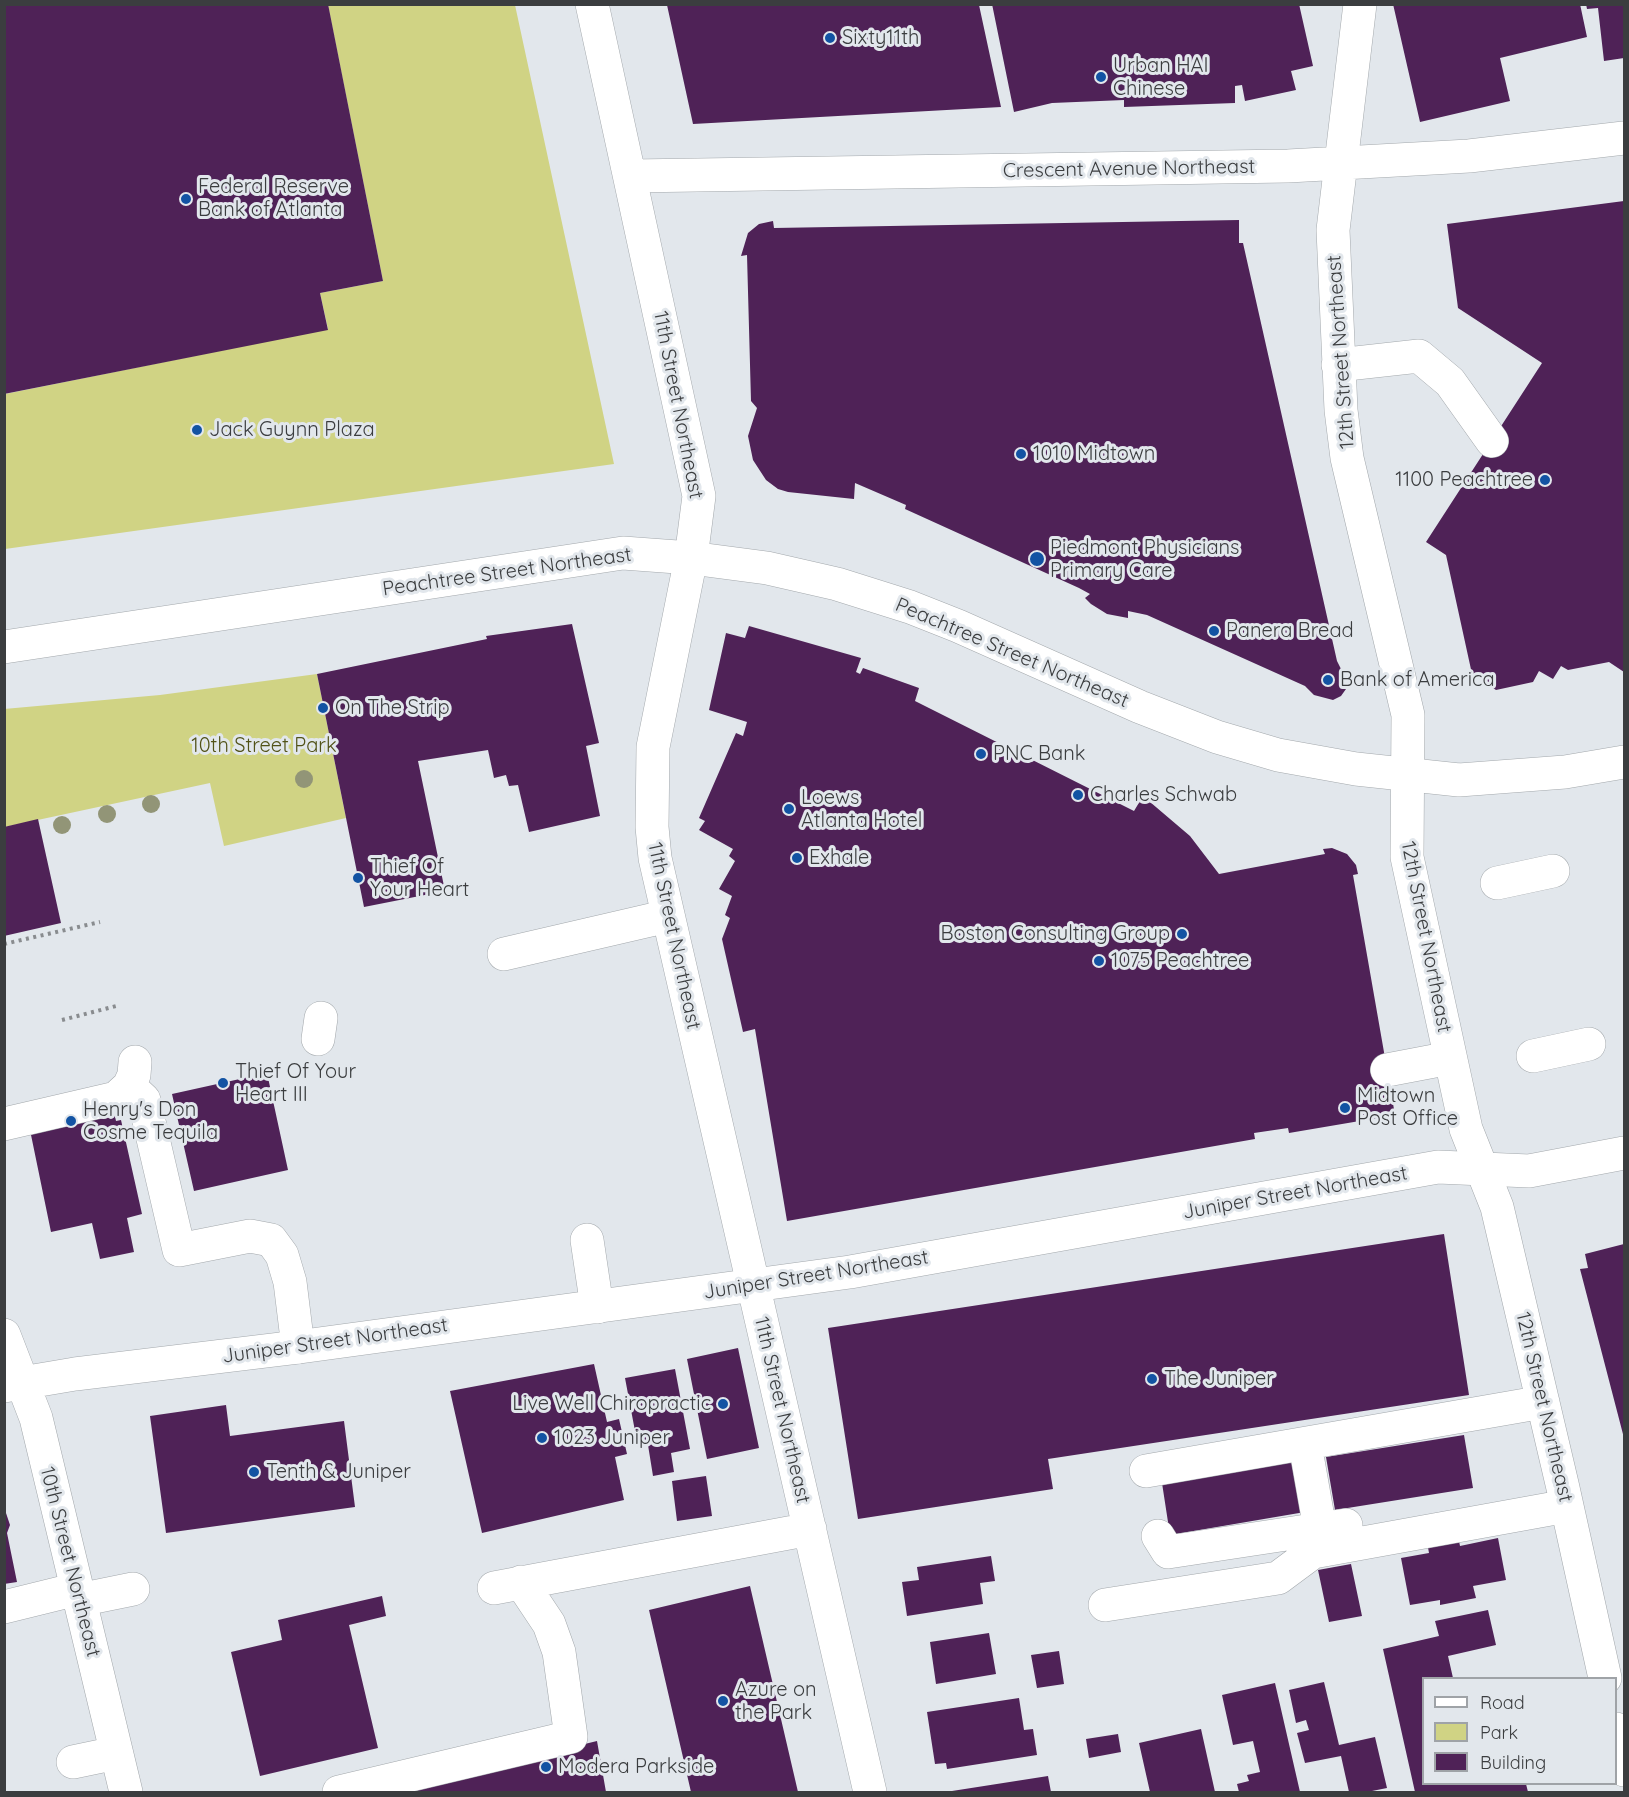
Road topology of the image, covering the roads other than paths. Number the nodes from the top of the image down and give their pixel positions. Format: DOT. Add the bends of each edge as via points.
graph roads {
  1 [pos="592,4"];
  2 [pos="1360,4"];
  3 [pos="1624,138"];
  4 [pos="1342,163"];
  5 [pos="632,176"];
  6 [pos="1338,365"];
  7 [pos="1492,441"];
  8 [pos="691,558"];
  9 [pos="4,647"];
  10 [pos="1624,762"];
  11 [pos="1407,775"];
  12 [pos="1553,871"];
  13 [pos="1497,883"];
  14 [pos="668,916"];
  15 [pos="504,954"];
  16 [pos="1590,1044"];
  17 [pos="1533,1056"];
  18 [pos="1450,1058"];
  19 [pos="1387,1070"];
  20 [pos="4,1124"];
  21 [pos="1624,1153"];
  22 [pos="1482,1171"];
  23 [pos="587,1240"];
  24 [pos="753,1286"];
  25 [pos="597,1307"];
  26 [pos="4,1335"];
  27 [pos="298,1347"];
  28 [pos="13,1385"];
  29 [pos="1544,1402"];
  30 [pos="1305,1444"];
  31 [pos="1146,1471"];
  32 [pos="1565,1497"];
  33 [pos="810,1529"];
  34 [pos="1320,1529"];
  35 [pos="1158,1536"];
  36 [pos="133,1588"];
  37 [pos="78,1595"];
  38 [pos="1105,1605"];
  39 [pos="4,1607"];
  40 [pos="1605,1677"];
  41 [pos="1617,1734"];
  42 [pos="116,1753"];
  43 [pos="73,1762"];
  44 [pos="1624,1770"];
  45 [pos="126,1792"];
  46 [pos="339,1792"];
  47 [pos="870,1792"];
  1 -- 5 [label="street, 11th Street Northeast"];
  2 -- 4 [label="street, 12th Street Northeast"];
  3 -- 4 [label="street, Crescent Avenue Northeast" via="1469,156"];
  4 -- 5 [label="street, Crescent Avenue Northeast"];
  4 -- 6 [label="street, 12th Street Northeast" via="1333,230"];
  5 -- 8 [label="street, 11th Street Northeast" via="699,496"];
  6 -- 7 [label="street" via="1419,356 1450,381"];
  6 -- 11 [label="street, 12th Street Northeast" via="1347,458 1408,715"];
  8 -- 9 [label="street, Peachtree Street Northeast" via="623,553"];
  8 -- 11 [label="street, Peachtree Street Northeast" via="767,568 910,607 1140,707 1238,743 1330,765"];
  8 -- 14 [label="street, 11th Street Northeast" via="653,747 652,827"];
  10 -- 11 [label="street, Peachtree Street Northeast" via="1483,780"];
  11 -- 18 [label="street, 12th Street Northeast" via="1407,856"];
  12 -- 13 [label="street"];
  14 -- 15 [label="street"];
  14 -- 24 [label="street, 11th Street Northeast"];
  16 -- 17 [label="street"];
  18 -- 19 [label="street"];
  18 -- 22 [label="street, 12th Street Northeast" via="1466,1129"];
  20 -- 27 [label="street" via="116,1098 132,1074 144,1100 179,1250 250,1236 271,1240 282,1255 290,1282"];
  21 -- 22 [label="street, Juniper Street Northeast" via="1529,1171"];
  22 -- 24 [label="street, Juniper Street Northeast" via="1438,1167"];
  22 -- 29 [label="street, 12th Street Northeast" via="1497,1207"];
  23 -- 25 [label="street"];
  24 -- 25 [label="street, Juniper Street Northeast"];
  24 -- 33 [label="street, 11th Street Northeast"];
  25 -- 27 [label="street, Juniper Street Northeast"];
  26 -- 28 [label="street, 10th Street Northeast"];
  27 -- 28 [label="street, Juniper Street Northeast"];
  28 -- 37 [label="street, 10th Street Northeast" via="36,1418"];
  29 -- 30 [label="street"];
  29 -- 32 [label="street, 12th Street Northeast"];
  30 -- 31 [label="street"];
  30 -- 34 [label="street"];
  32 -- 34 [label="street"];
  32 -- 38 [label="street" via="1312,1552 1278,1578"];
  32 -- 40 [label="street, 12th Street Northeast"];
  33 -- 46 [label="street" via="507,1585 549,1623 559,1652 571,1737"];
  33 -- 47 [label="street, 11th Street Northeast"];
  34 -- 35 [label="street" via="1168,1552"];
  36 -- 37 [label="street"];
  37 -- 39 [label="street"];
  37 -- 42 [label="street, 10th Street Northeast"];
  41 -- 44 [label="street"];
  42 -- 43 [label="street"];
  42 -- 45 [label="street, 10th Street Northeast"];
}
